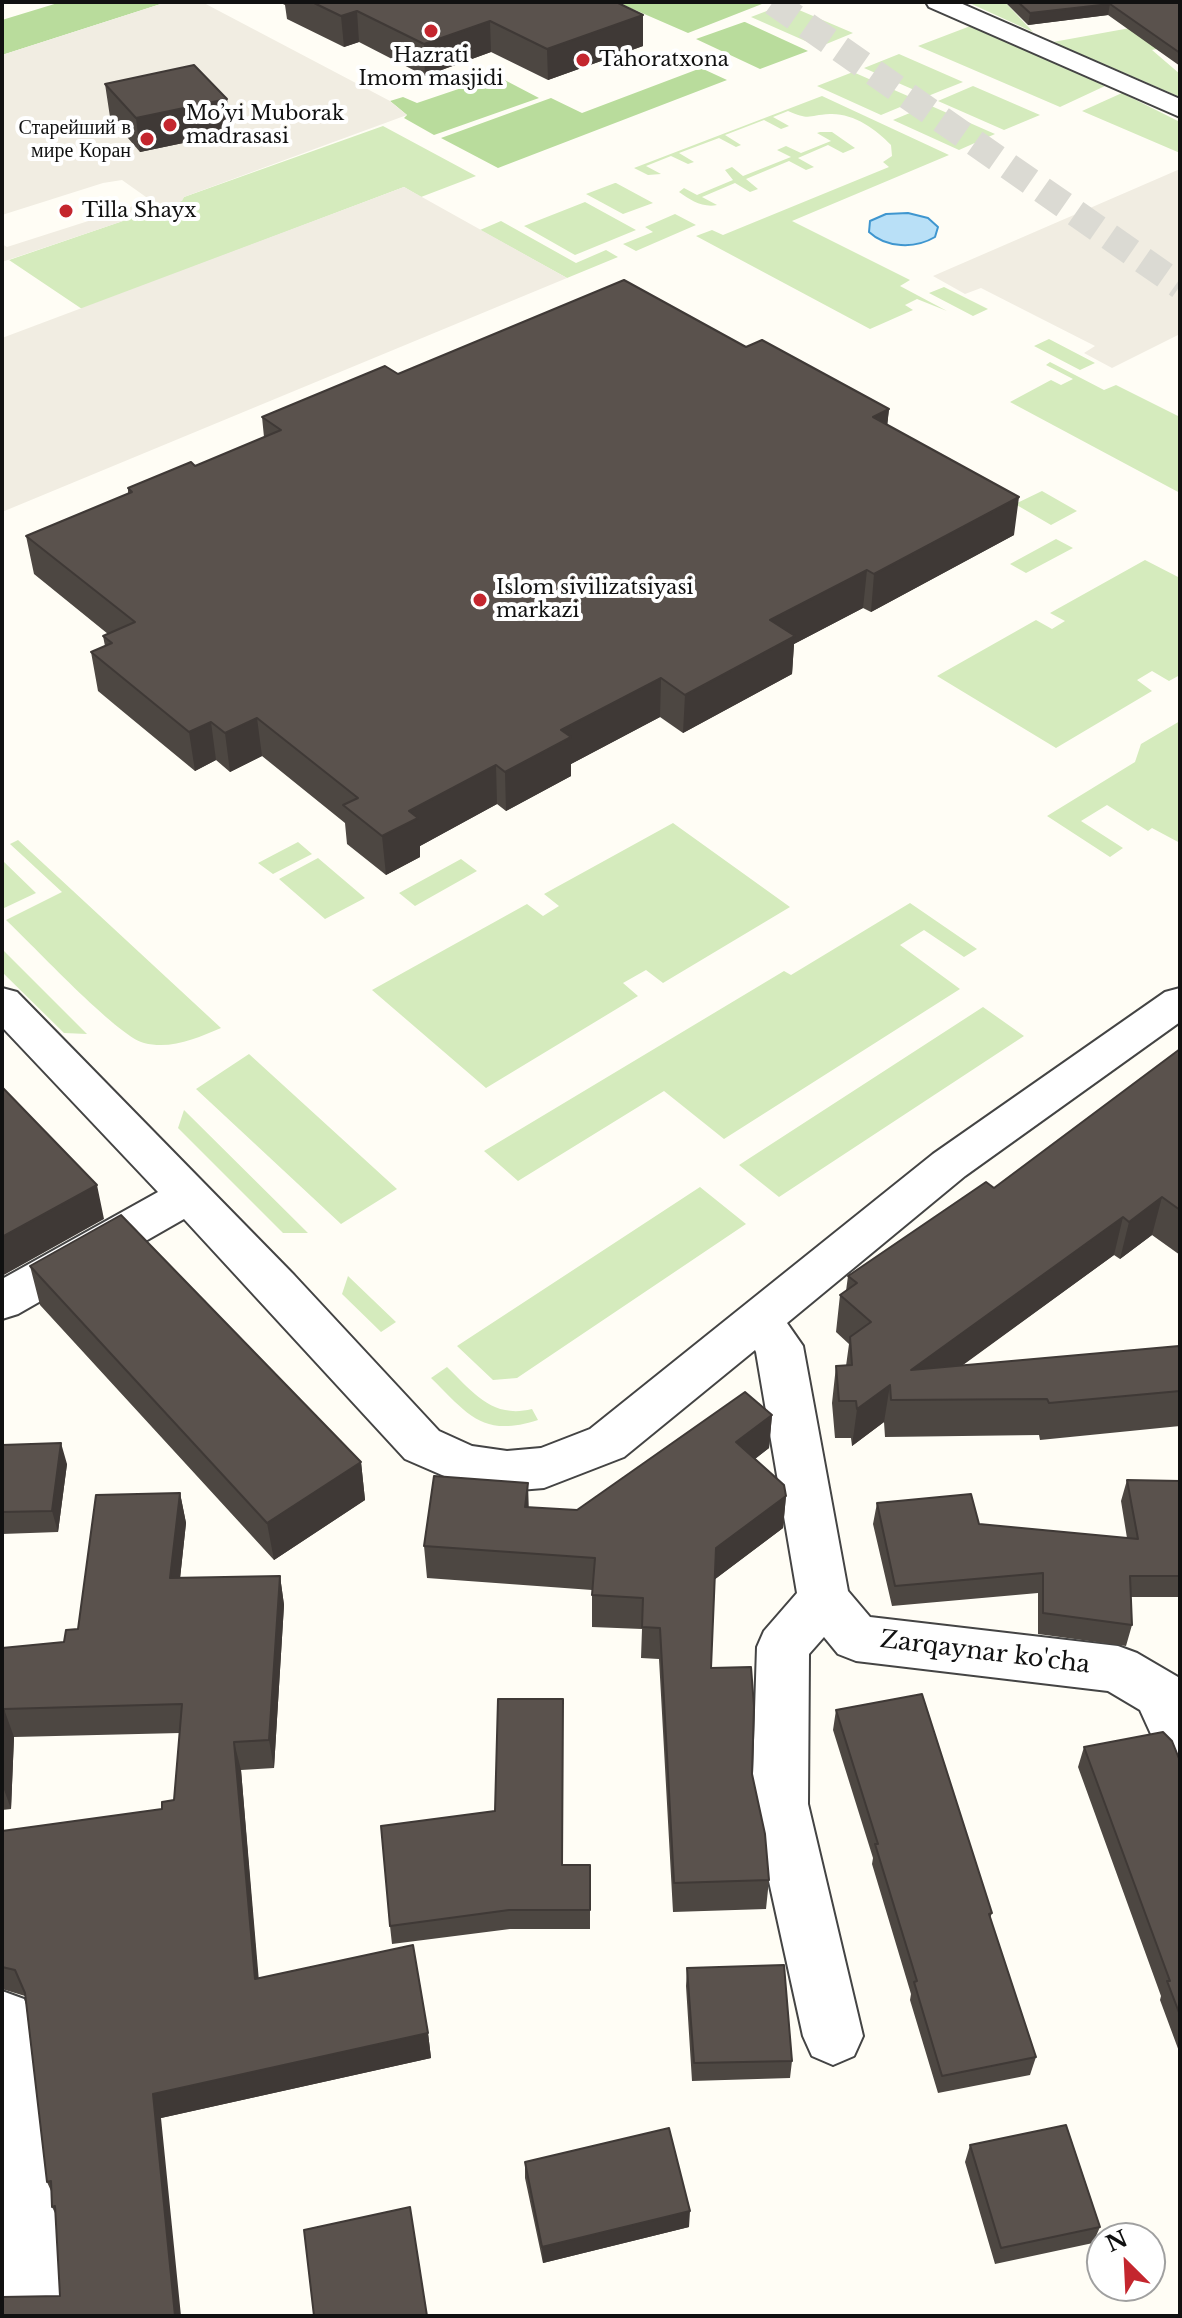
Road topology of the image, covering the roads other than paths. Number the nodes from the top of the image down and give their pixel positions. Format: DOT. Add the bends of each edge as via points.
graph roads {
  1 [pos="938,2"];
  2 [pos="1180,109"];
  3 [pos="2,1002"];
  4 [pos="1180,1002"];
  5 [pos="187,1196"];
  6 [pos="2,1301"];
  7 [pos="758,1320"];
  8 [pos="824,1599"];
  9 [pos="1180,1739"];
  10 [pos="3,2019"];
  11 [pos="833,2036"];
  12 [pos="36,2316"];
  1 -- 2 [label="street"];
  3 -- 5 [label="street"];
  4 -- 7 [label="street" via="949,1165"];
  5 -- 6 [label="street"];
  5 -- 7 [label="street" via="422,1445 465,1465 507,1471 544,1468 607,1443"];
  7 -- 8 [label="street, Zarqaynar ko'cha" via="779,1346"];
  8 -- 9 [label="street, Zarqaynar ko'cha" via="856,1638 1118,1669 1159,1694"];
  8 -- 11 [label="street" via="783,1647 780,1804"];
  10 -- 12 [label="street"];
}
